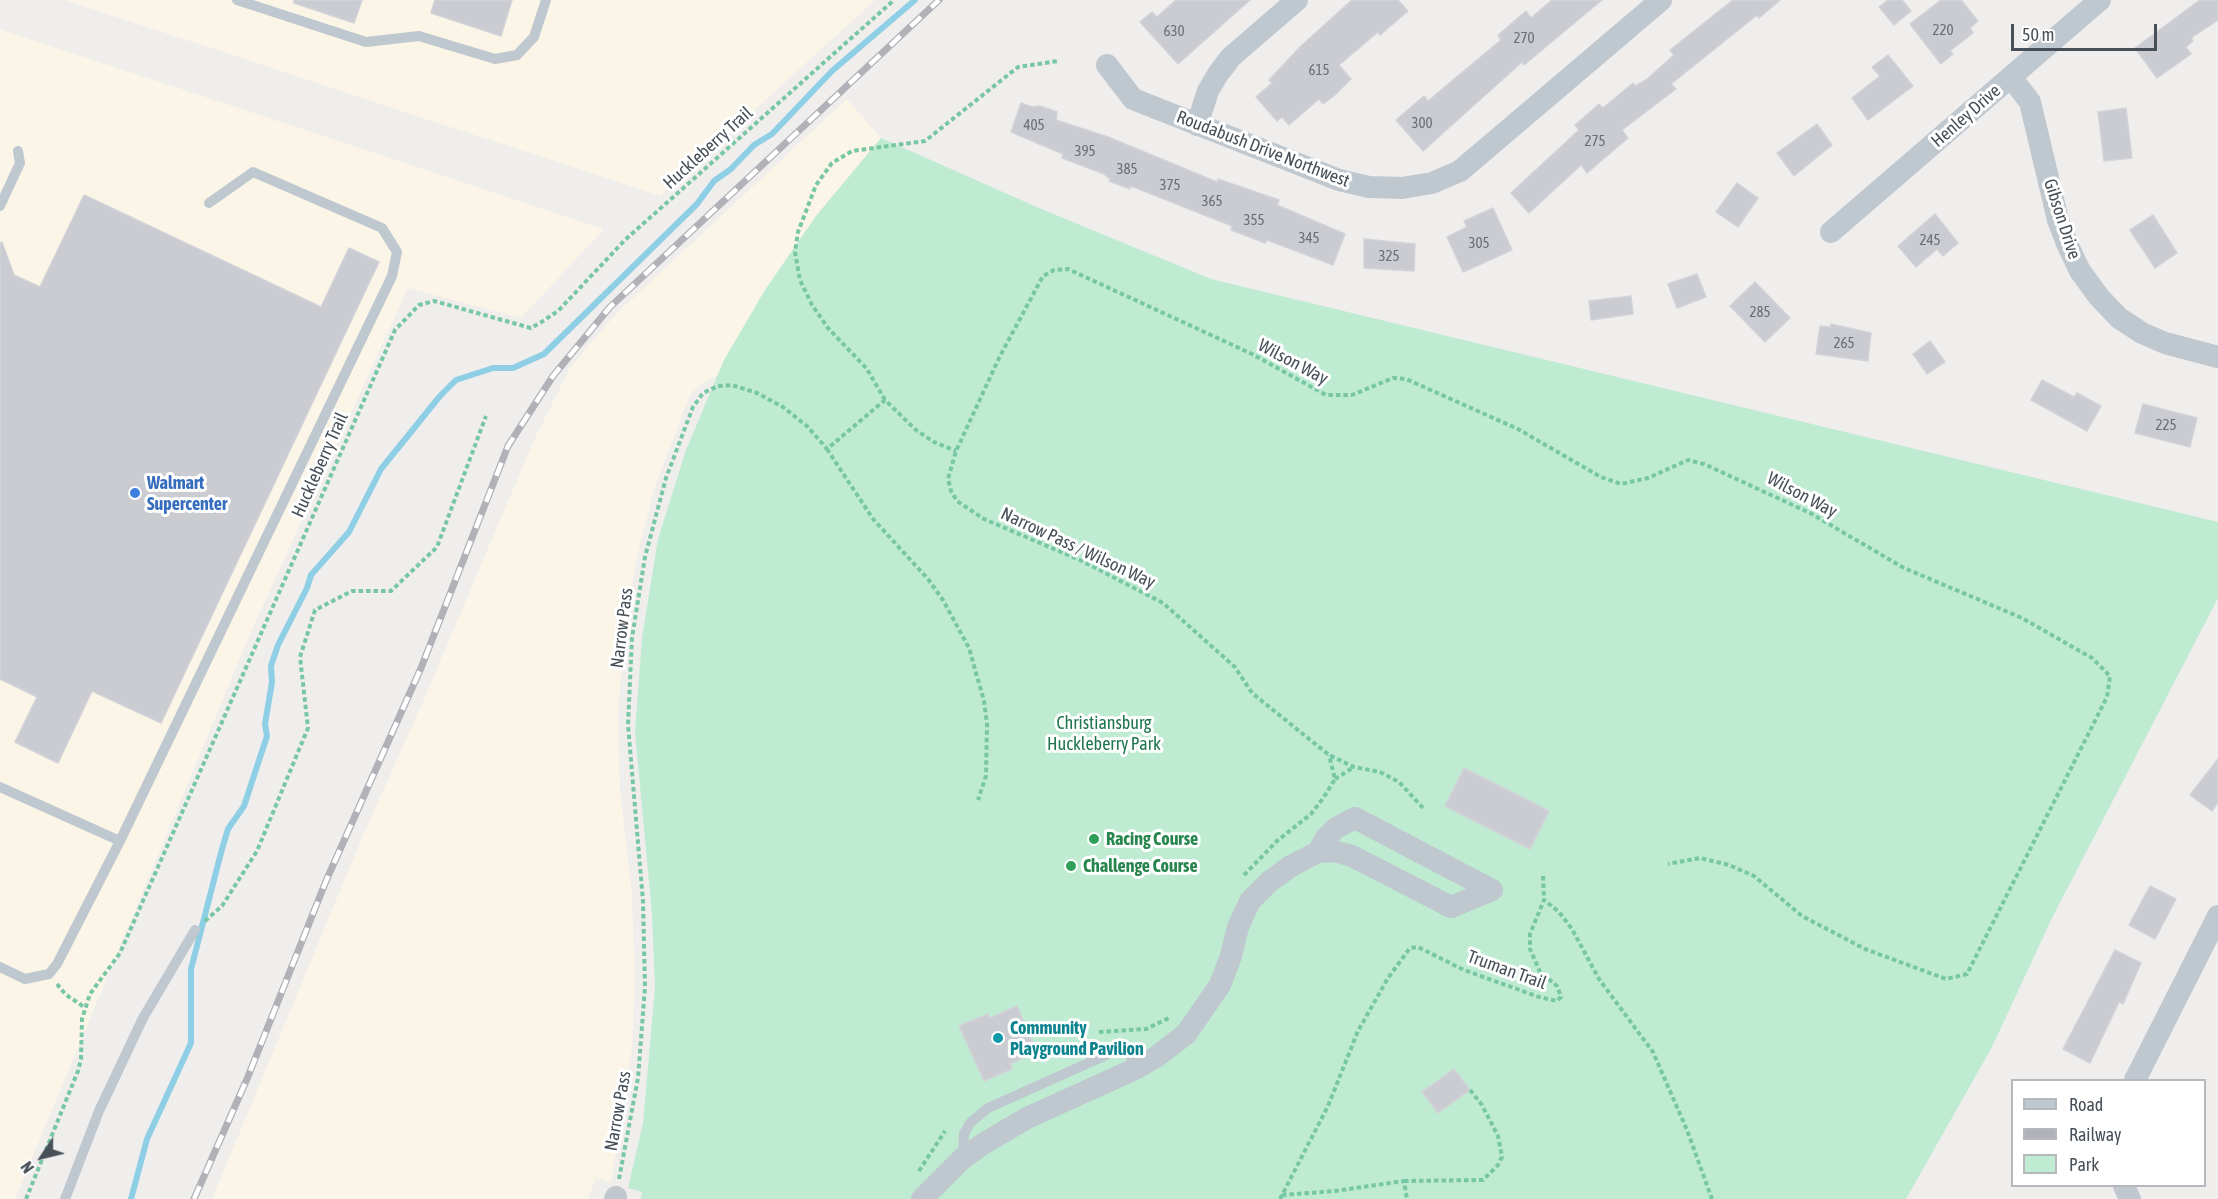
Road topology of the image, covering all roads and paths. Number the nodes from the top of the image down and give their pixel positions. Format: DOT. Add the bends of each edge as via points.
graph roads {
  1 [pos="237,0"];
  2 [pos="546,0"];
  3 [pos="894,0"];
  4 [pos="1297,0"];
  5 [pos="1661,0"];
  6 [pos="2100,0"];
  7 [pos="1058,61"];
  8 [pos="1107,65"];
  9 [pos="2011,77"];
  10 [pos="1197,125"];
  11 [pos="18,151"];
  12 [pos="209,203"];
  13 [pos="0,206"];
  14 [pos="1831,232"];
  15 [pos="2218,357"];
  16 [pos="885,400"];
  17 [pos="486,416"];
  18 [pos="827,449"];
  19 [pos="956,451"];
  20 [pos="1354,767"];
  21 [pos="1335,779"];
  22 [pos="0,787"];
  23 [pos="978,800"];
  24 [pos="1423,808"];
  25 [pos="120,841"];
  26 [pos="1318,852"];
  27 [pos="1668,864"];
  28 [pos="1544,876"];
  29 [pos="1544,900"];
  30 [pos="2218,916"];
  31 [pos="195,930"];
  32 [pos="0,968"];
  33 [pos="65,994"];
  34 [pos="84,1007"];
  35 [pos="1171,1017"];
  36 [pos="1098,1032"];
  37 [pos="2136,1079"];
  38 [pos="1470,1090"];
  39 [pos="945,1131"];
  40 [pos="915,1177"];
  41 [pos="1404,1181"];
  42 [pos="616,1194"];
  43 [pos="1281,1197"];
  44 [pos="26,1199"];
  45 [pos="65,1199"];
  46 [pos="922,1199"];
  47 [pos="1407,1199"];
  48 [pos="1712,1199"];
  1 -- 2 [label="lane" via="366,42 419,36 495,58 518,55 534,37"];
  3 -- 34 [label="path, Huckleberry Trail" via="625,240 558,311 543,321 531,328 434,301 419,305 401,323 301,539 120,953"];
  4 -- 10 [label="street" via="1231,57 1208,92"];
  5 -- 10 [label="street, Roudabush Drive Northwest" via="1483,153 1460,171 1432,183 1391,188 1339,180"];
  6 -- 9 [label="street, Henley Drive"];
  7 -- 16 [label="path" via="1018,67 926,141 852,151 832,163 816,185 798,232 795,252 800,280 828,328 867,369"];
  8 -- 10 [label="street, Roudabush Drive Northwest" via="1133,99"];
  9 -- 14 [label="street, Henley Drive"];
  9 -- 15 [label="street, Gibson Drive" via="2030,102 2058,220 2068,246 2099,297 2119,318 2142,333"];
  11 -- 13 [label="lane" via="20,163"];
  12 -- 25 [label="lane" via="253,172 382,228 397,252 392,276"];
  16 -- 18 [label="path"];
  16 -- 19 [label="path" via="916,430"];
  17 -- 31 [label="path" via="437,547 391,591 352,591 315,610 300,657 308,728 257,851 222,906"];
  18 -- 23 [label="path" via="873,519 943,600 969,648 987,724 986,776"];
  18 -- 42 [label="path, Narrow Pass" via="783,407 757,393 732,385 718,386 703,393 693,407 666,478 645,557 632,638 628,725 643,902 645,987 638,1078"];
  19 -- 20 [label="path, Narrow Pass / Wilson Way" via="948,479 957,501 984,519 1082,561 1163,603 1235,667 1252,693 1329,755"];
  19 -- 27 [label="path, Wilson Way" via="1043,276 1068,269 1252,354 1326,396 1352,395 1393,378 1406,379 1518,429 1601,477 1621,484 1648,478 1688,460 1734,475 1810,513 1904,568 2022,618 2092,658 2110,676 2107,697 1967,974 1946,978 1865,949 1802,916 1754,876 1730,865 1700,858"];
  20 -- 21 [label="path"];
  20 -- 24 [label="path" via="1380,772 1399,782"];
  22 -- 25 [label="lane"];
  25 -- 32 [label="lane" via="49,974 25,979"];
  26 -- 26 [label="street" via="1352,856 1451,907 1492,890 1354,818 1336,828"];
  26 -- 46 [label="street" via="1269,882 1250,901 1220,985 1200,1017 1176,1042 1135,1069 1027,1118 963,1158"];
  28 -- 29 [label="path"];
  29 -- 43 [label="path, Truman Trail" via="1530,934 1530,949 1540,972 1557,986 1561,998 1546,999 1464,970 1418,947 1410,948 1358,1031 1320,1125"];
  29 -- 48 [label="path" via="1572,929 1599,979 1653,1052"];
  30 -- 37 [label="street"];
  31 -- 45 [label="lane" via="143,1018 113,1080"];
  33 -- 34 [label="path"];
  34 -- 44 [label="path, Huckleberry Trail" via="78,1071"];
  35 -- 36 [label="path" via="1146,1029"];
  38 -- 41 [label="path, Truman Trail" via="1498,1136 1502,1157 1498,1165 1483,1180"];
  39 -- 40 [label="path"];
  41 -- 43 [label="path, Truman Trail"];
  41 -- 47 [label="path"];
}
